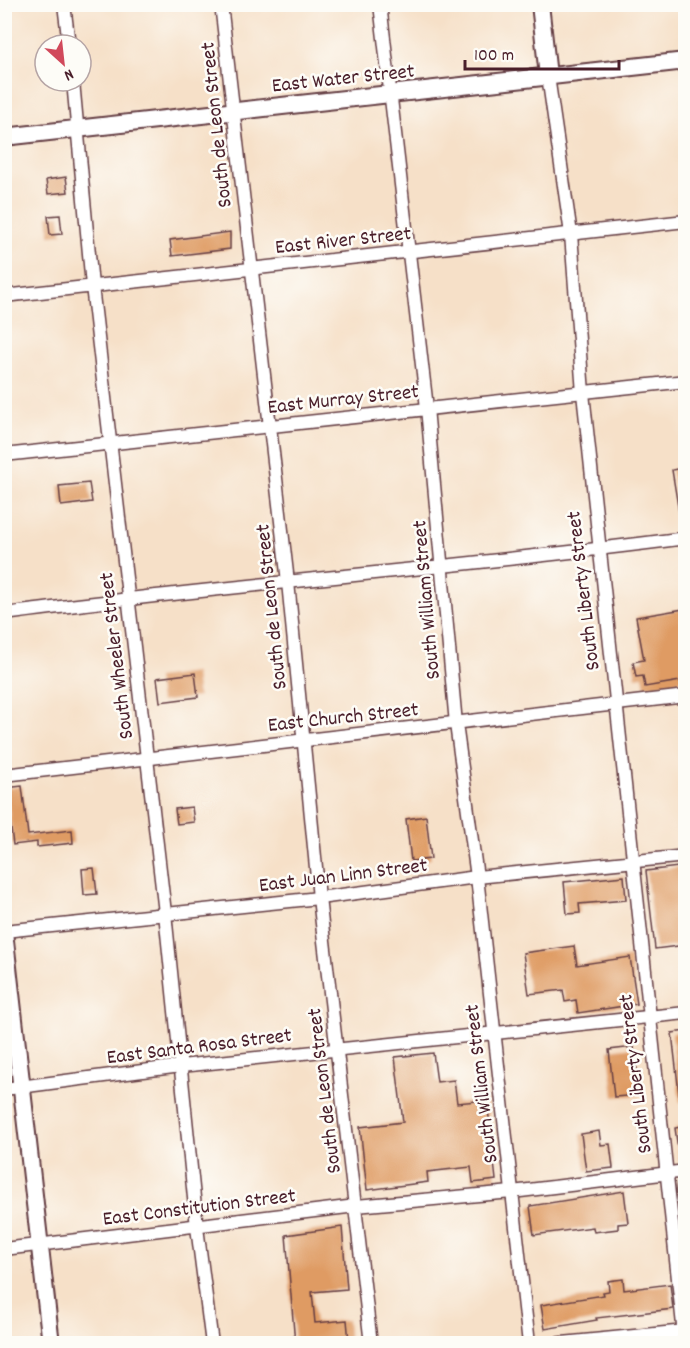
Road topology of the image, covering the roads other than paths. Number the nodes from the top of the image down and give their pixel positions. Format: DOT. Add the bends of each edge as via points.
graph roads {
  1 [pos="64,4"];
  2 [pos="221,4"];
  3 [pos="380,4"];
  4 [pos="540,4"];
  5 [pos="68,33"];
  6 [pos="686,61"];
  7 [pos="548,76"];
  8 [pos="74,93"];
  9 [pos="391,94"];
  10 [pos="232,111"];
  11 [pos="78,129"];
  12 [pos="4,137"];
  13 [pos="686,221"];
  14 [pos="571,234"];
  15 [pos="409,252"];
  16 [pos="252,268"];
  17 [pos="92,286"];
  18 [pos="4,296"];
  19 [pos="686,381"];
  20 [pos="583,393"];
  21 [pos="427,408"];
  22 [pos="269,426"];
  23 [pos="110,442"];
  24 [pos="4,454"];
  25 [pos="686,538"];
  26 [pos="600,549"];
  27 [pos="441,566"];
  28 [pos="288,582"];
  29 [pos="127,598"];
  30 [pos="4,614"];
  31 [pos="686,696"];
  32 [pos="618,704"];
  33 [pos="456,724"];
  34 [pos="302,739"];
  35 [pos="146,758"];
  36 [pos="4,775"];
  37 [pos="686,856"];
  38 [pos="634,862"];
  39 [pos="477,877"];
  40 [pos="320,898"];
  41 [pos="165,913"];
  42 [pos="4,931"];
  43 [pos="686,1013"];
  44 [pos="649,1017"];
  45 [pos="494,1034"];
  46 [pos="338,1049"];
  47 [pos="181,1066"];
  48 [pos="13,1088"];
  49 [pos="686,1171"];
  50 [pos="668,1173"];
  51 [pos="512,1192"];
  52 [pos="356,1206"];
  53 [pos="197,1227"];
  54 [pos="38,1246"];
  55 [pos="4,1249"];
  56 [pos="684,1335"];
  57 [pos="51,1344"];
  58 [pos="212,1344"];
  59 [pos="372,1344"];
  60 [pos="529,1344"];
  61 [pos="552,1344"];
  1 -- 5 [label="street"];
  2 -- 10 [label="street, South de Leon Street"];
  3 -- 9 [label="street, South William Street"];
  4 -- 7 [label="street, South Liberty Street"];
  6 -- 7 [label="street, East Water Street"];
  7 -- 9 [label="street, East Water Street"];
  7 -- 14 [label="street, South Liberty Street"];
  8 -- 11 [label="street, South Wheeler Street"];
  9 -- 10 [label="street, East Water Street"];
  9 -- 15 [label="street, South William Street"];
  10 -- 11 [label="street, East Water Street"];
  10 -- 16 [label="street, South de Leon Street"];
  11 -- 12 [label="street, East Water Street"];
  11 -- 17 [label="street, South Wheeler Street"];
  13 -- 14 [label="street, East River Street"];
  14 -- 15 [label="street, East River Street"];
  14 -- 20 [label="street, South Liberty Street"];
  15 -- 16 [label="street, East River Street"];
  15 -- 21 [label="street, South William Street"];
  16 -- 17 [label="street, East River Street"];
  16 -- 22 [label="street, South de Leon Street"];
  17 -- 18 [label="street, East River Street"];
  17 -- 23 [label="street, South Wheeler Street"];
  19 -- 20 [label="street, East Murray Street"];
  20 -- 21 [label="street, East Murray Street"];
  20 -- 26 [label="street, South Liberty Street"];
  21 -- 22 [label="street, East Murray Street"];
  21 -- 27 [label="street, South William Street"];
  22 -- 23 [label="street, East Murray Street"];
  22 -- 28 [label="street, South de Leon Street"];
  23 -- 24 [label="street, East Murray Street"];
  23 -- 29 [label="street, South Wheeler Street"];
  25 -- 26 [label="street"];
  26 -- 27 [label="street"];
  26 -- 32 [label="street, South Liberty Street"];
  27 -- 28 [label="street"];
  27 -- 33 [label="street, South William Street"];
  28 -- 29 [label="street"];
  28 -- 34 [label="street, South de Leon Street"];
  29 -- 30 [label="street"];
  29 -- 35 [label="street, South Wheeler Street"];
  31 -- 32 [label="street, East Church Street"];
  32 -- 33 [label="street, East Church Street"];
  32 -- 38 [label="street, South Liberty Street"];
  33 -- 34 [label="street, East Church Street"];
  33 -- 39 [label="street, South William Street"];
  34 -- 35 [label="street, East Church Street"];
  34 -- 40 [label="street, South de Leon Street"];
  35 -- 36 [label="street, East Church Street"];
  35 -- 41 [label="street, South Wheeler Street"];
  37 -- 38 [label="street, East Juan Linn Street"];
  38 -- 39 [label="street, East Juan Linn Street"];
  38 -- 44 [label="street, South Liberty Street"];
  39 -- 40 [label="street, East Juan Linn Street"];
  39 -- 45 [label="street, South William Street"];
  40 -- 41 [label="street, East Juan Linn Street"];
  40 -- 46 [label="street, South de Leon Street"];
  41 -- 42 [label="street, East Juan Linn Street"];
  41 -- 47 [label="street, South Wheeler Street"];
  42 -- 48 [label="street"];
  43 -- 44 [label="street, East Santa Rosa Street"];
  44 -- 45 [label="street, East Santa Rosa Street"];
  44 -- 50 [label="street, South Liberty Street"];
  45 -- 46 [label="street, East Santa Rosa Street"];
  45 -- 51 [label="street, South William Street"];
  46 -- 47 [label="street, East Santa Rosa Street"];
  46 -- 52 [label="street, South de Leon Street"];
  47 -- 48 [label="street, East Santa Rosa Street"];
  47 -- 53 [label="street, South Wheeler Street"];
  48 -- 54 [label="street"];
  49 -- 50 [label="street, East Constitution Street"];
  50 -- 51 [label="street, East Constitution Street"];
  50 -- 56 [label="street, South Liberty Street"];
  51 -- 52 [label="street, East Constitution Street"];
  51 -- 60 [label="street, South William Street"];
  52 -- 53 [label="street, East Constitution Street"];
  52 -- 59 [label="street, South de Leon Street"];
  53 -- 54 [label="street, East Constitution Street"];
  53 -- 58 [label="street, South Wheeler Street"];
  54 -- 55 [label="street, East Constitution Street"];
  54 -- 57 [label="street"];
  56 -- 61 [label="street"];
}
